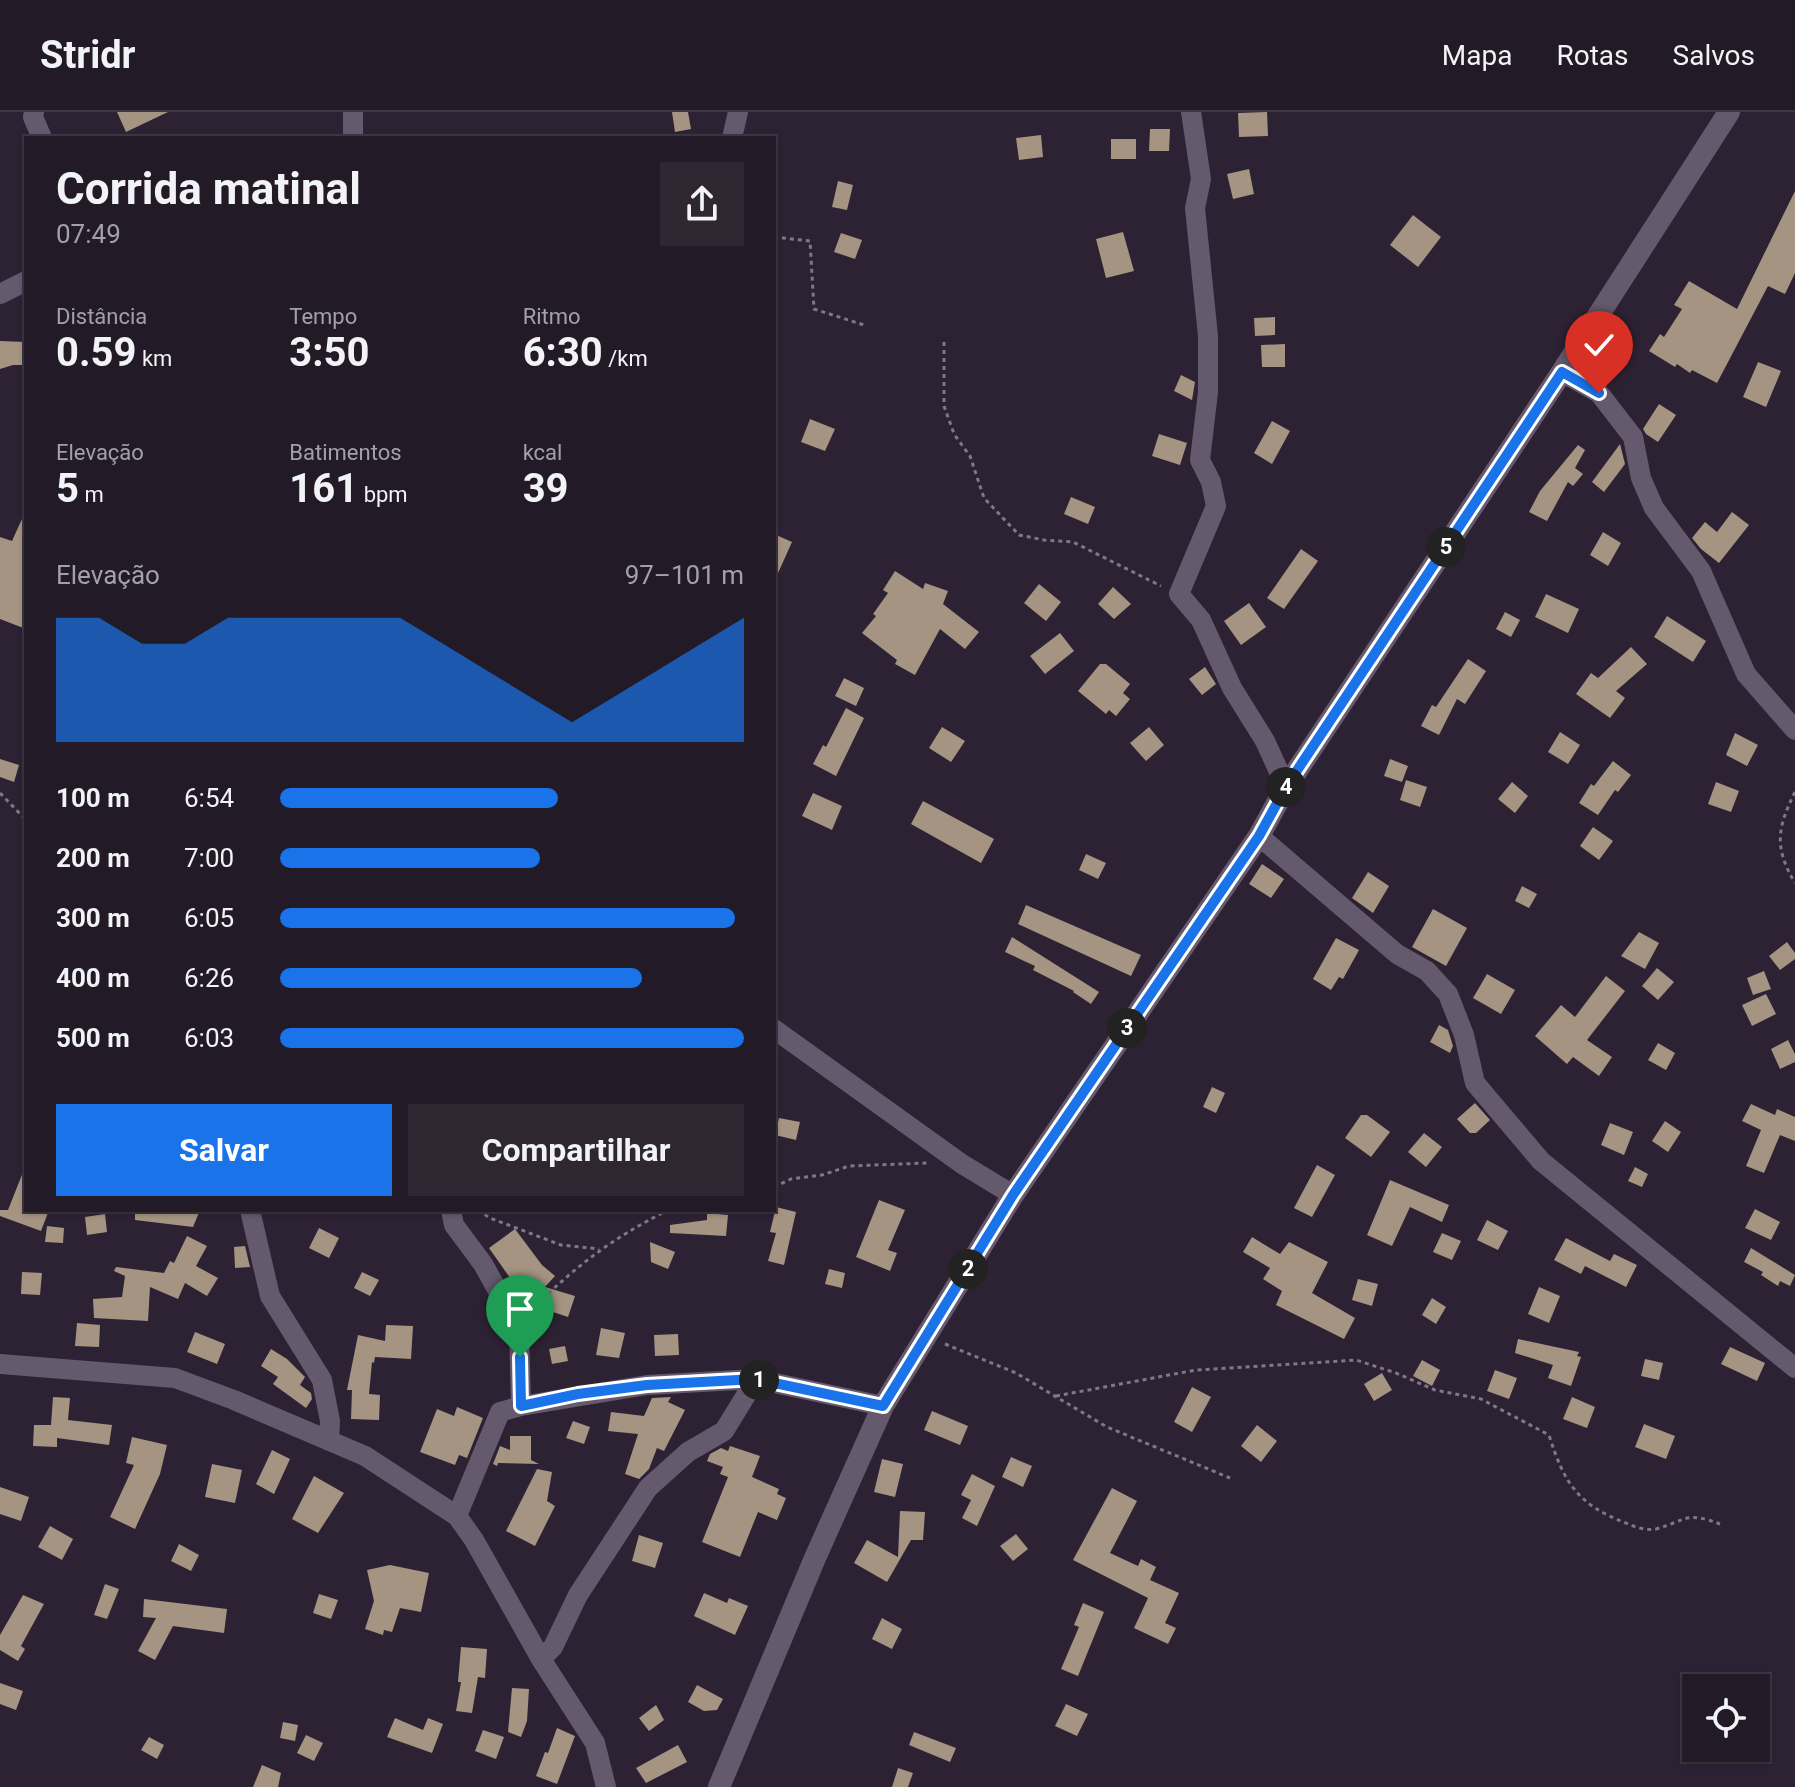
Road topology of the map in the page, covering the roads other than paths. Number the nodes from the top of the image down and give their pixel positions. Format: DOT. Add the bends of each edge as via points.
graph roads {
  1 [pos="353,112"];
  2 [pos="738,112"];
  3 [pos="1191,112"];
  4 [pos="1729,112"];
  5 [pos="30,114"];
  6 [pos="41,136"];
  7 [pos="353,136"];
  8 [pos="732,136"];
  9 [pos="24,282"];
  10 [pos="0,294"];
  11 [pos="1562,372"];
  12 [pos="1795,730"];
  13 [pos="1286,787"];
  14 [pos="1259,836"];
  15 [pos="776,1030"];
  16 [pos="1013,1195"];
  17 [pos="250,1212"];
  18 [pos="451,1212"];
  19 [pos="0,1364"];
  20 [pos="1795,1368"];
  21 [pos="756,1379"];
  22 [pos="521,1406"];
  23 [pos="883,1406"];
  24 [pos="329,1441"];
  25 [pos="457,1516"];
  26 [pos="541,1659"];
  27 [pos="606,1787"];
  28 [pos="719,1787"];
  1 -- 7 [label="street"];
  2 -- 8 [label="street"];
  3 -- 13 [label="street" via="1201,179 1195,208 1208,336 1200,460 1216,506 1179,594 1201,620"];
  4 -- 11 [label="street"];
  5 -- 6 [label="street"];
  9 -- 10 [label="street"];
  11 -- 12 [label="street" via="1599,393 1633,437 1654,508 1701,571 1746,674"];
  11 -- 13 [label="street"];
  13 -- 14 [label="street"];
  14 -- 16 [label="street"];
  14 -- 20 [label="street" via="1397,954 1427,971 1448,994 1475,1083 1541,1161"];
  15 -- 16 [label="street"];
  16 -- 23 [label="street"];
  17 -- 24 [label="street" via="270,1296 322,1380"];
  18 -- 22 [label="street" via="454,1225 519,1329"];
  19 -- 24 [label="street" via="175,1378"];
  21 -- 22 [label="street" via="647,1385"];
  21 -- 23 [label="street"];
  21 -- 26 [label="street" via="724,1431 688,1452 648,1488"];
  22 -- 25 [label="street" via="500,1412"];
  23 -- 28 [label="street"];
  24 -- 25 [label="street" via="365,1456"];
  25 -- 26 [label="street"];
  26 -- 27 [label="street" via="595,1743"];
}
